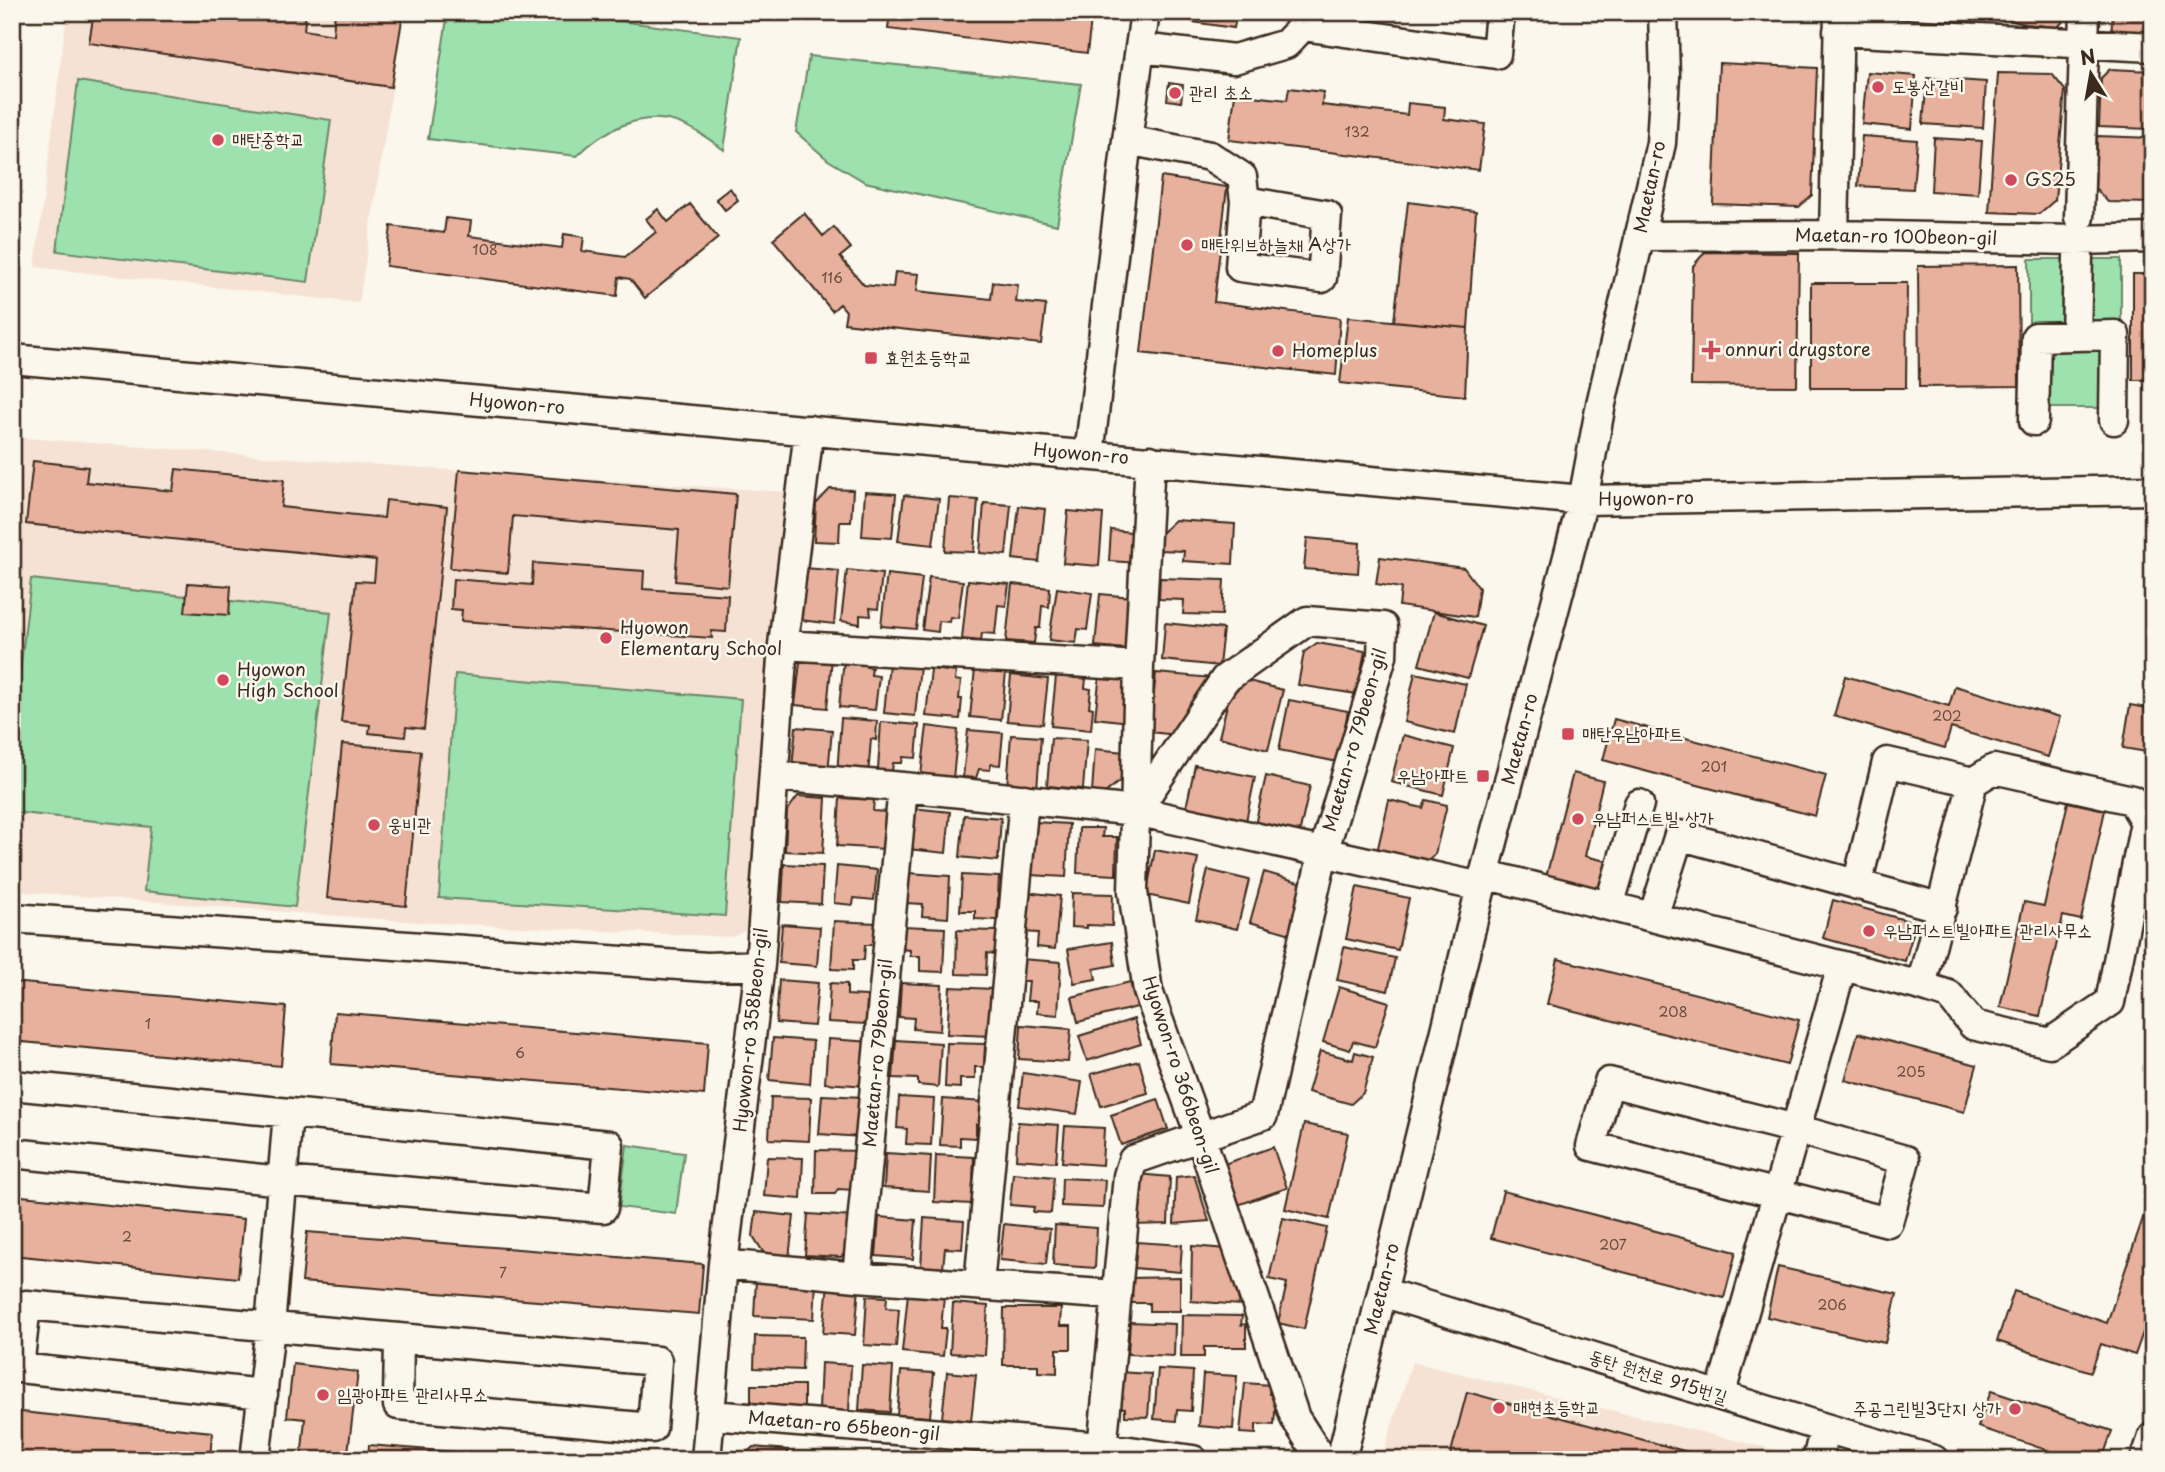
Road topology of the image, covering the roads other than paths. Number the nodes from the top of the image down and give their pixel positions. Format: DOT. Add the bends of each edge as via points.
graph roads {
  1 [pos="1145,12"];
  2 [pos="1500,12"];
  3 [pos="1663,12"];
  4 [pos="2085,12"];
  5 [pos="1303,19"];
  6 [pos="1838,22"];
  7 [pos="2084,44"];
  8 [pos="2153,47"];
  9 [pos="1141,48"];
  10 [pos="1127,140"];
  11 [pos="1245,201"];
  12 [pos="2079,217"];
  13 [pos="1834,235"];
  14 [pos="1639,236"];
  15 [pos="2153,238"];
  16 [pos="2078,256"];
  17 [pos="2076,336"];
  18 [pos="12,359"];
  19 [pos="2114,419"];
  20 [pos="2034,421"];
  21 [pos="809,430"];
  22 [pos="1089,455"];
  23 [pos="1150,460"];
  24 [pos="2153,490"];
  25 [pos="1583,500"];
  26 [pos="783,645"];
  27 [pos="1139,666"];
  28 [pos="774,776"];
  29 [pos="1973,782"];
  30 [pos="903,787"];
  31 [pos="1024,799"];
  32 [pos="1639,804"];
  33 [pos="1136,811"];
  34 [pos="2149,823"];
  35 [pos="1323,853"];
  36 [pos="1482,880"];
  37 [pos="1857,885"];
  38 [pos="1609,906"];
  39 [pos="2141,907"];
  40 [pos="1942,908"];
  41 [pos="1653,917"];
  42 [pos="12,918"];
  43 [pos="760,965"];
  44 [pos="1842,966"];
  45 [pos="1921,986"];
  46 [pos="12,1085"];
  47 [pos="288,1112"];
  48 [pos="1796,1129"];
  49 [pos="1201,1138"];
  50 [pos="12,1153"];
  51 [pos="282,1181"];
  52 [pos="1778,1192"];
  53 [pos="723,1264"];
  54 [pos="857,1277"];
  55 [pos="979,1285"];
  56 [pos="1382,1292"];
  57 [pos="1117,1295"];
  58 [pos="19,1305"];
  59 [pos="270,1326"];
  60 [pos="399,1338"];
  61 [pos="263,1394"];
  62 [pos="1720,1396"];
  63 [pos="712,1415"];
  64 [pos="1825,1429"];
  65 [pos="2153,1437"];
  66 [pos="1102,1453"];
  67 [pos="255,1460"];
  68 [pos="706,1460"];
  69 [pos="1193,1460"];
  70 [pos="1322,1460"];
  71 [pos="1341,1460"];
  72 [pos="1817,1460"];
  73 [pos="1934,1460"];
  74 [pos="2146,1460"];
  1 -- 9 [label="street"];
  2 -- 5 [label="street" via="1496,54"];
  3 -- 14 [label="street, Maetan-ro" via="1661,143"];
  4 -- 7 [label="street"];
  5 -- 9 [label="street" via="1286,44 1234,59"];
  6 -- 7 [label="street"];
  6 -- 13 [label="street"];
  7 -- 8 [label="street"];
  7 -- 12 [label="street"];
  9 -- 10 [label="street"];
  10 -- 11 [label="street" via="1210,156 1242,177"];
  10 -- 22 [label="street"];
  13 -- 14 [label="street, Maetan-ro 100beon-gil"];
  13 -- 15 [label="street, Maetan-ro 100beon-gil"];
  14 -- 25 [label="street, Maetan-ro"];
  16 -- 17 [label="street"];
  17 -- 19 [label="street" via="2115,335"];
  17 -- 20 [label="street" via="2036,337"];
  18 -- 21 [label="street, Hyowon-ro"];
  21 -- 22 [label="street, Hyowon-ro"];
  21 -- 26 [label="street, Hyowon-ro 358beon-gil"];
  22 -- 23 [label="street, Hyowon-ro"];
  23 -- 25 [label="street, Hyowon-ro"];
  23 -- 27 [label="street, Hyowon-ro 366beon-gil"];
  24 -- 25 [label="street, Hyowon-ro"];
  25 -- 36 [label="street, Maetan-ro"];
  26 -- 27 [label="street"];
  26 -- 28 [label="street, Hyowon-ro 358beon-gil"];
  27 -- 33 [label="street, Hyowon-ro 366beon-gil"];
  28 -- 30 [label="street, Maetan-ro 79beon-gil"];
  28 -- 43 [label="street, Hyowon-ro 358beon-gil"];
  29 -- 34 [label="street" via="1993,769 2132,800"];
  29 -- 37 [label="street" via="1886,762"];
  29 -- 40 [label="street"];
  30 -- 31 [label="street, Maetan-ro 79beon-gil"];
  30 -- 54 [label="street, Maetan-ro 79beon-gil"];
  31 -- 33 [label="street, Maetan-ro 79beon-gil"];
  31 -- 55 [label="street"];
  32 -- 38 [label="street"];
  33 -- 35 [label="street, Maetan-ro 79beon-gil"];
  33 -- 35 [label="street, Maetan-ro 79beon-gil" via="1225,679 1307,621 1383,627 1382,656"];
  33 -- 49 [label="street, Hyowon-ro 366beon-gil" via="1133,892 1148,990"];
  34 -- 39 [label="street, Maetan-ro 79beon-gil"];
  35 -- 36 [label="street, Maetan-ro 79beon-gil"];
  35 -- 49 [label="street, Maetan-ro 79beon-gil" via="1262,1115"];
  36 -- 38 [label="street, Maetan-ro 79beon-gil"];
  36 -- 56 [label="street, Maetan-ro"];
  37 -- 40 [label="street"];
  37 -- 41 [label="street" via="1679,835"];
  38 -- 41 [label="street, Maetan-ro 79beon-gil"];
  39 -- 45 [label="street, Maetan-ro 79beon-gil" via="2109,1002 2050,1043 1973,1026 1950,995"];
  40 -- 45 [label="street"];
  41 -- 44 [label="street, Maetan-ro 79beon-gil"];
  42 -- 43 [label="street" via="707,967"];
  43 -- 53 [label="street, Hyowon-ro 358beon-gil"];
  44 -- 45 [label="street, Maetan-ro 79beon-gil"];
  44 -- 48 [label="street"];
  46 -- 47 [label="street"];
  47 -- 51 [label="street"];
  47 -- 51 [label="street" via="609,1145 603,1208"];
  48 -- 52 [label="street"];
  48 -- 52 [label="street" via="1905,1160 1888,1222"];
  48 -- 52 [label="street" via="1609,1082 1591,1146"];
  49 -- 57 [label="street" via="1133,1160"];
  49 -- 70 [label="street, Hyowon-ro 366beon-gil" via="1294,1418"];
  50 -- 51 [label="street"];
  51 -- 59 [label="street"];
  52 -- 62 [label="street"];
  53 -- 54 [label="street"];
  53 -- 63 [label="street, Hyowon-ro 358beon-gil"];
  54 -- 55 [label="street"];
  55 -- 57 [label="street"];
  56 -- 62 [label="street, 동탄 원천로 915번길"];
  56 -- 71 [label="street, Maetan-ro"];
  57 -- 66 [label="street"];
  58 -- 59 [label="street"];
  58 -- 61 [label="street" via="19,1368"];
  59 -- 60 [label="street"];
  59 -- 61 [label="street"];
  60 -- 60 [label="street" via="657,1361 652,1428 398,1405"];
  61 -- 67 [label="street"];
  62 -- 64 [label="street, 동탄 원천로 915번길"];
  63 -- 66 [label="street, Maetan-ro 65beon-gil"];
  63 -- 68 [label="street, Hyowon-ro 358beon-gil"];
  64 -- 72 [label="street"];
  64 -- 73 [label="street, 동탄 원천로 915번길"];
  65 -- 74 [label="street"];
  66 -- 69 [label="street, Maetan-ro 65beon-gil"];
}
